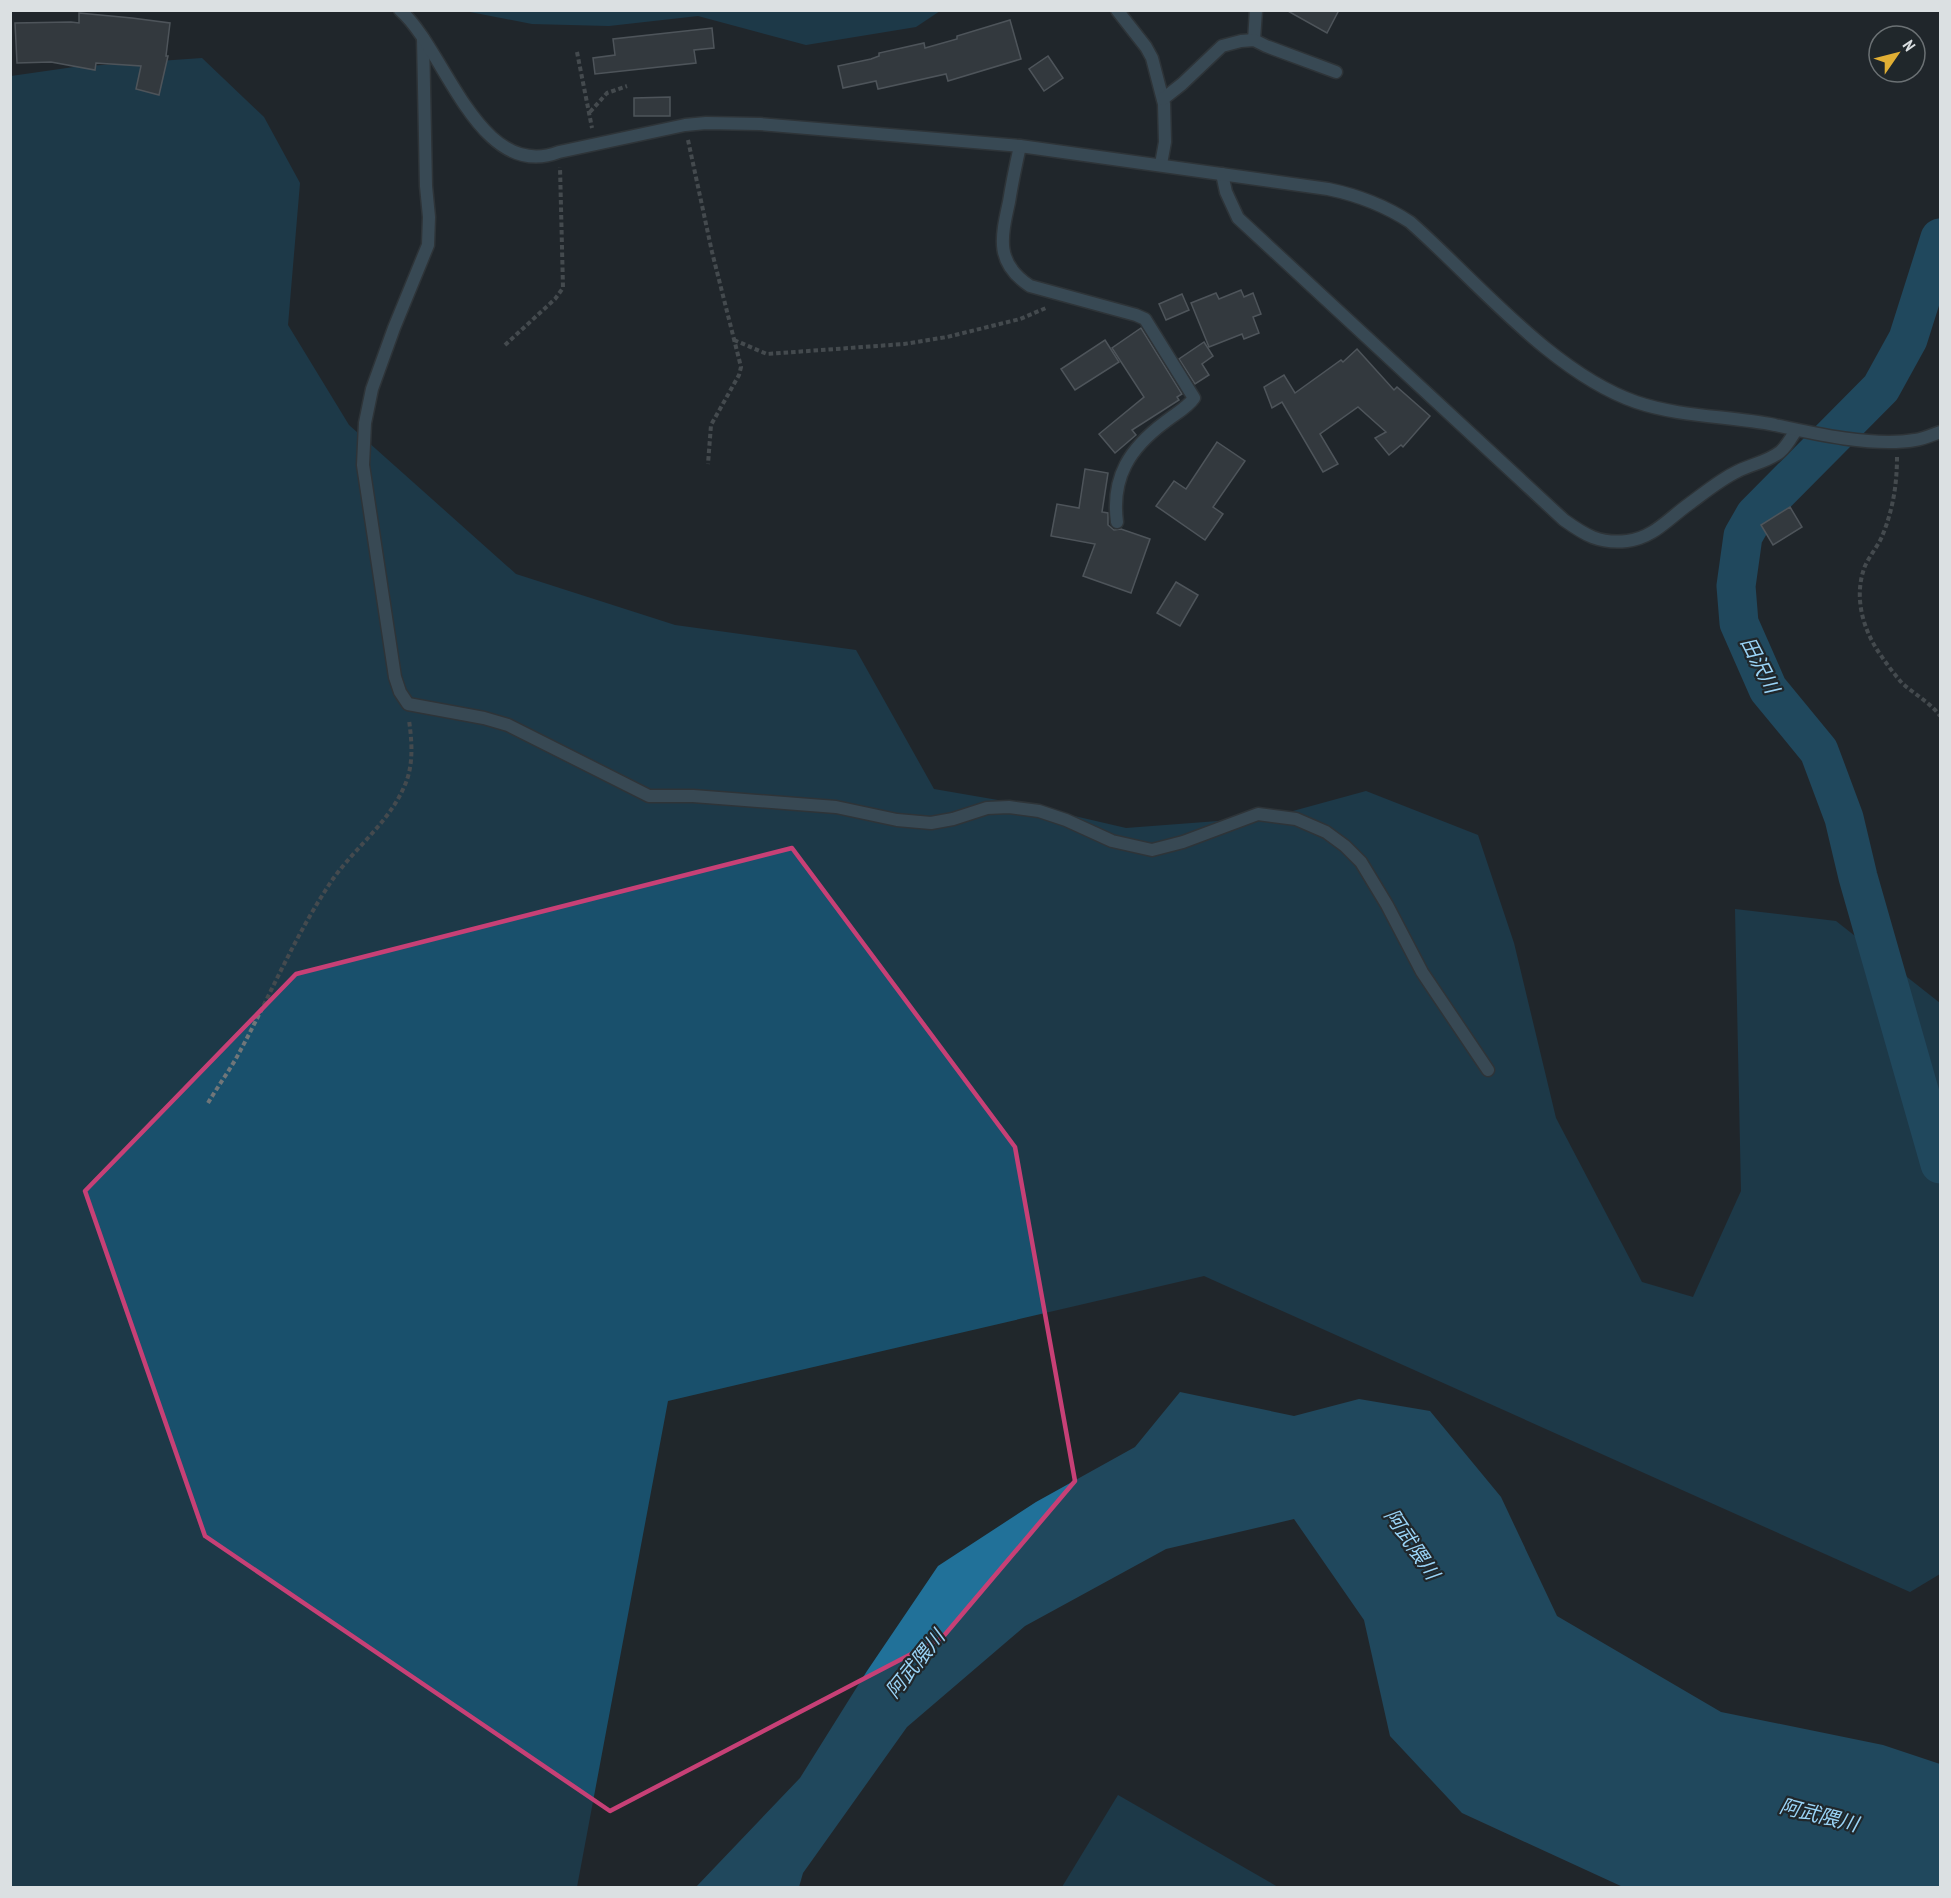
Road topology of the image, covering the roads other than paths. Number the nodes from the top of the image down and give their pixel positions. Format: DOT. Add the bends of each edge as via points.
graph roads {
  1 [pos="400,10"];
  2 [pos="1118,10"];
  3 [pos="1256,10"];
  4 [pos="423,38"];
  5 [pos="1254,40"];
  6 [pos="1336,72"];
  7 [pos="1163,99"];
  8 [pos="1020,146"];
  9 [pos="1161,164"];
  10 [pos="1222,174"];
  11 [pos="1796,430"];
  12 [pos="1941,432"];
  13 [pos="1117,522"];
  14 [pos="1488,1070"];
  1 -- 4 [label="street"];
  2 -- 7 [label="street" via="1146,46"];
  3 -- 5 [label="street"];
  4 -- 8 [label="street" via="472,115 494,140 536,157 706,123"];
  4 -- 14 [label="street" via="428,245 372,389 363,465 396,677 408,704 508,725 649,796 836,807 931,823 987,808 1039,810 1112,841 1152,850 1258,814 1296,819 1326,832 1360,862 1422,972"];
  5 -- 6 [label="street"];
  5 -- 7 [label="street" via="1221,46"];
  7 -- 9 [label="street" via="1165,142"];
  8 -- 9 [label="street"];
  8 -- 13 [label="street" via="1001,237 1004,256 1017,277 1030,286 1145,319 1194,398 1137,445 1125,463 1118,482"];
  9 -- 10 [label="street"];
  10 -- 11 [label="street" via="1328,189 1355,195 1395,212 1551,352 1619,395 1652,407"];
  10 -- 11 [label="street" via="1238,218 1564,520 1587,536 1615,542 1644,537 1738,471 1782,450"];
  11 -- 12 [label="street" via="1891,441 1917,440"];
}
